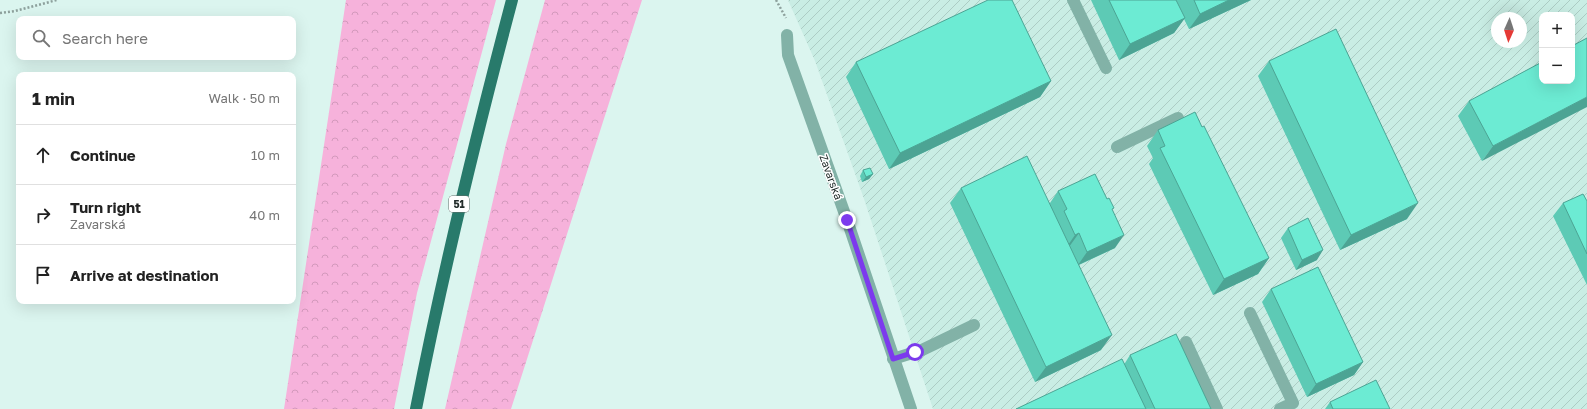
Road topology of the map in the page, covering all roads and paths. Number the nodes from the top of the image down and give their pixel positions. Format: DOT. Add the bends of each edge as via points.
graph roads {
  1 [pos="57,0"];
  2 [pos="512,0"];
  3 [pos="776,0"];
  4 [pos="1074,0"];
  5 [pos="779,8"];
  6 [pos="0,13"];
  7 [pos="787,35"];
  8 [pos="1106,68"];
  9 [pos="1178,118"];
  10 [pos="1117,147"];
  11 [pos="1250,313"];
  12 [pos="974,325"];
  13 [pos="1186,342"];
  14 [pos="893,359"];
  15 [pos="416,409"];
  16 [pos="911,409"];
  17 [pos="1217,409"];
  18 [pos="1280,409"];
  1 -- 6 [label="path"];
  2 -- 15 [label="main road, 51" via="461,197 435,309"];
  3 -- 5 [label="path"];
  4 -- 8 [label="lane"];
  7 -- 14 [label="lane, Zavarská" via="788,54"];
  9 -- 10 [label="lane"];
  11 -- 18 [label="lane" via="1293,404"];
  12 -- 14 [label="lane" via="922,350"];
  13 -- 17 [label="lane"];
  14 -- 16 [label="lane, Zavarská"];
}
